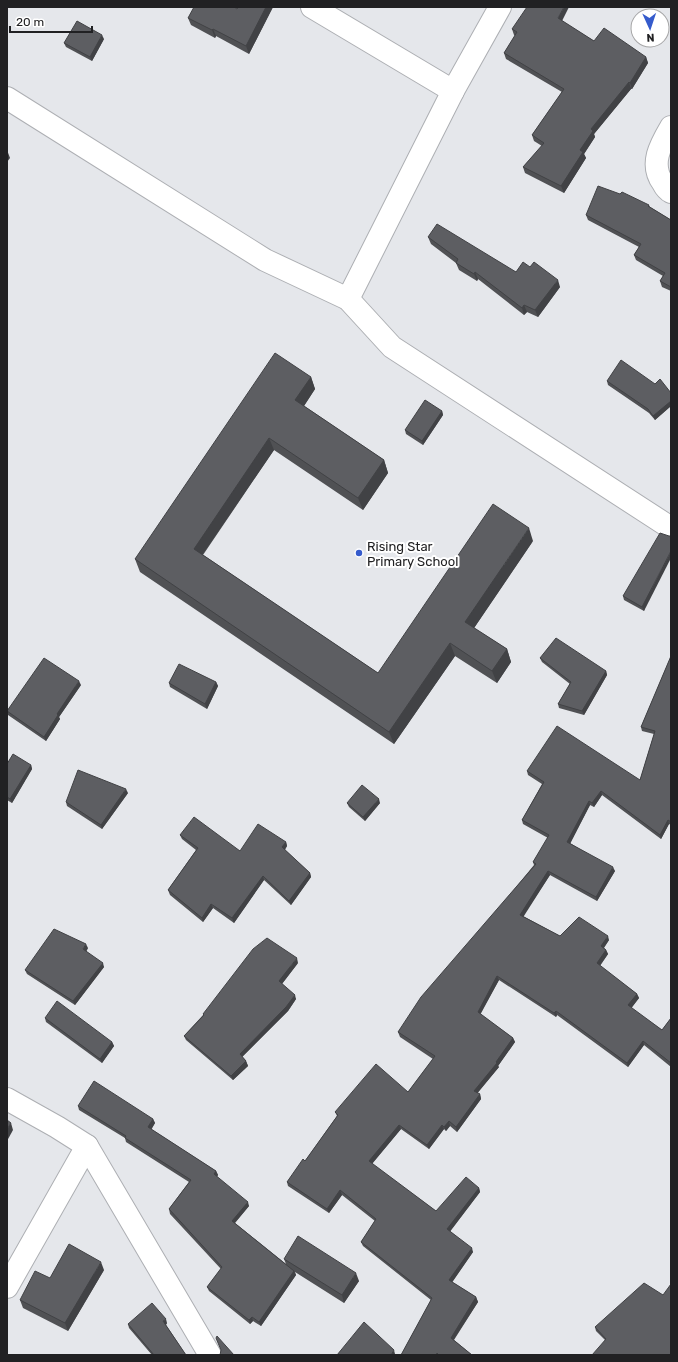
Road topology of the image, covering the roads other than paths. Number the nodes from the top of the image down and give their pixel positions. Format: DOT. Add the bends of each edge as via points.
graph roads {
  1 [pos="312,7"];
  2 [pos="500,7"];
  3 [pos="453,91"];
  4 [pos="7,98"];
  5 [pos="671,127"];
  6 [pos="671,192"];
  7 [pos="348,299"];
  8 [pos="671,528"];
  9 [pos="7,1099"];
  10 [pos="87,1146"];
  11 [pos="7,1287"];
  12 [pos="210,1355"];
  1 -- 3 [label="street"];
  2 -- 3 [label="street"];
  3 -- 7 [label="street"];
  4 -- 7 [label="street" via="265,260"];
  5 -- 6 [label="street" via="659,148 656,163 658,176"];
  7 -- 8 [label="street" via="392,347"];
  9 -- 10 [label="street"];
  10 -- 11 [label="street"];
  10 -- 12 [label="street"];
}
